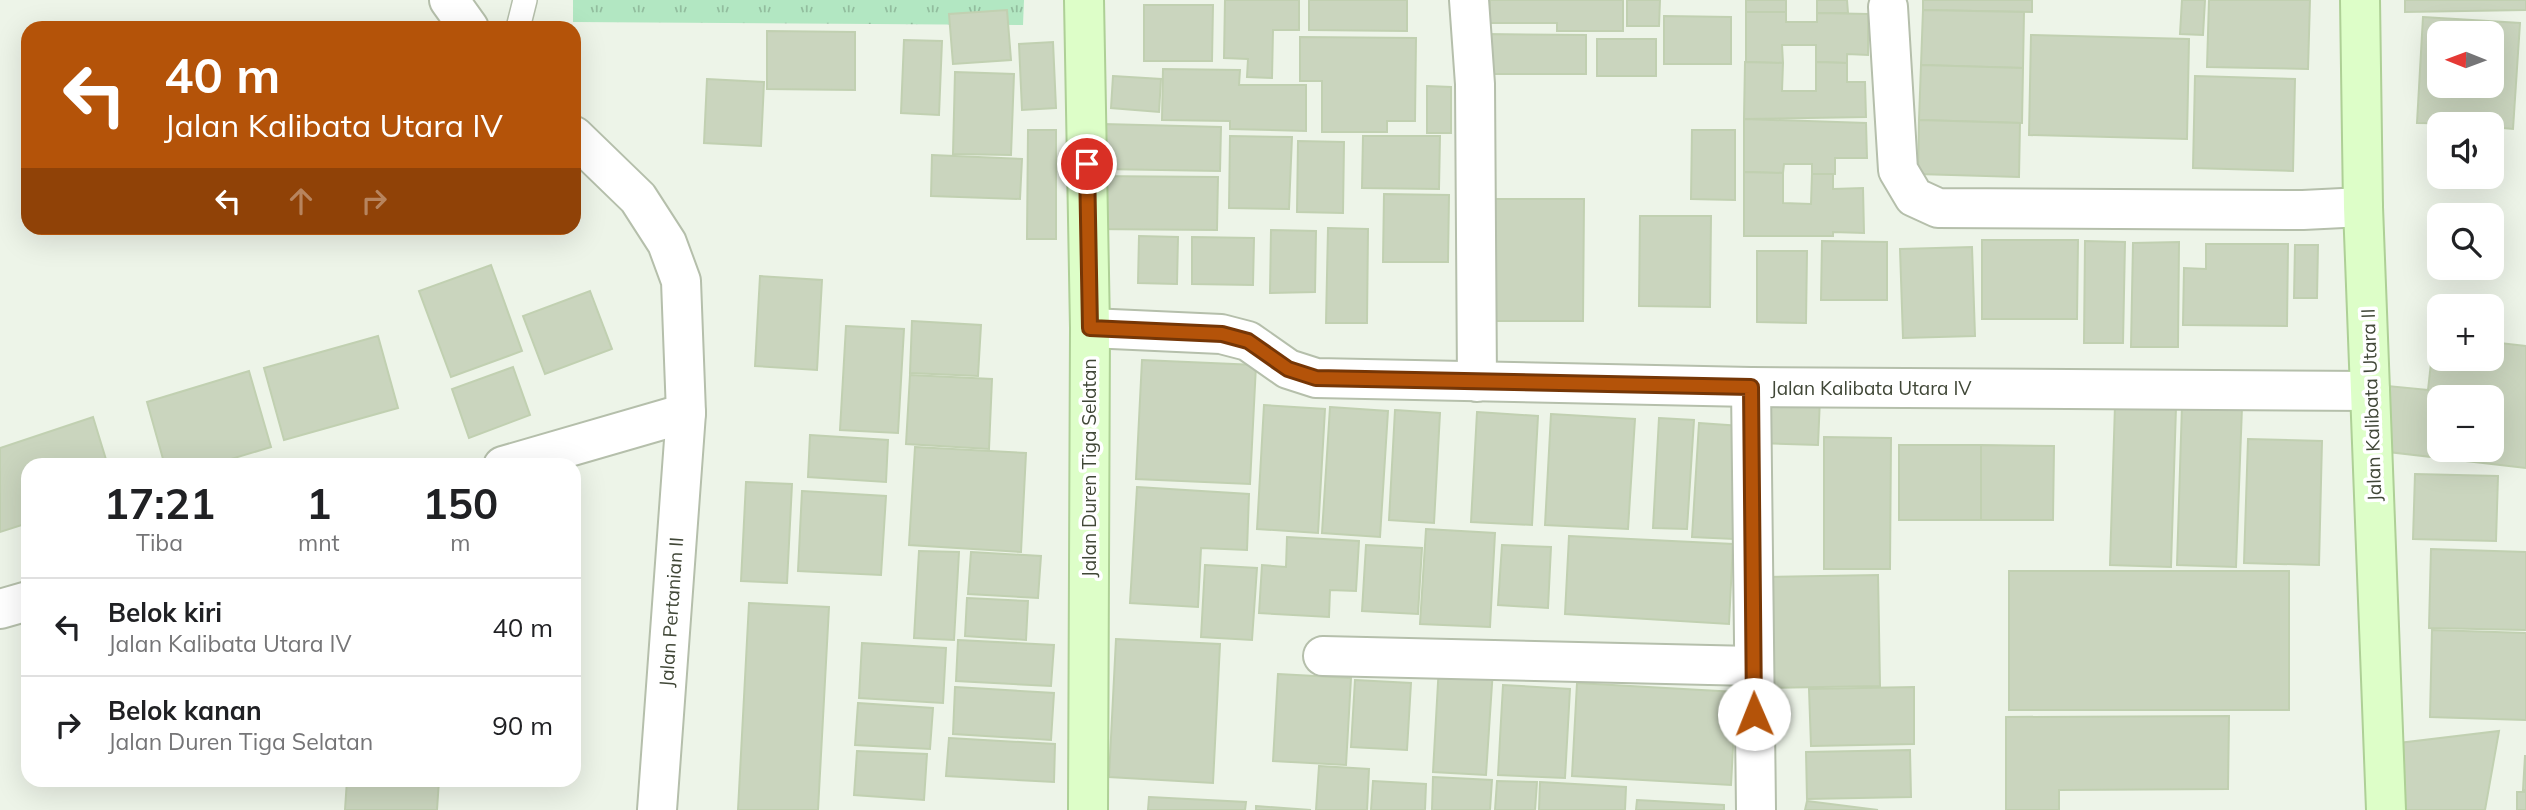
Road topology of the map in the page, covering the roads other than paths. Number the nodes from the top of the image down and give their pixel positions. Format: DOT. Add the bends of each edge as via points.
graph roads {
  1 [pos="449,0"];
  2 [pos="525,0"];
  3 [pos="1084,0"];
  4 [pos="1469,0"];
  5 [pos="2360,0"];
  6 [pos="1888,7"];
  7 [pos="464,21"];
  8 [pos="520,21"];
  9 [pos="581,143"];
  10 [pos="2363,207"];
  11 [pos="1090,328"];
  12 [pos="1477,382"];
  13 [pos="1751,387"];
  14 [pos="2370,391"];
  15 [pos="686,413"];
  16 [pos="531,458"];
  17 [pos="21,603"];
  18 [pos="0,609"];
  19 [pos="1323,656"];
  20 [pos="1753,666"];
  21 [pos="657,810"];
  22 [pos="1088,810"];
  23 [pos="1756,810"];
  24 [pos="2386,810"];
  1 -- 7 [label="street"];
  2 -- 8 [label="lane"];
  3 -- 11 [label="street, Jalan Duren Tiga Selatan"];
  4 -- 12 [label="street" via="1475,84"];
  5 -- 10 [label="street, Jalan Kalibata Utara II"];
  6 -- 10 [label="street" via="1898,170 1914,197 1938,208 2303,211"];
  9 -- 15 [label="street, Jalan Pertanian II" via="638,198 667,243 681,281"];
  10 -- 14 [label="street, Jalan Kalibata Utara II"];
  11 -- 12 [label="street, Jalan Kalibata Utara IV" via="1222,334 1248,341 1288,369 1316,378"];
  11 -- 22 [label="street, Jalan Duren Tiga Selatan"];
  12 -- 13 [label="street, Jalan Kalibata Utara IV"];
  13 -- 14 [label="street, Jalan Kalibata Utara IV"];
  13 -- 20 [label="street"];
  14 -- 24 [label="street, Jalan Kalibata Utara II"];
  15 -- 16 [label="street"];
  15 -- 21 [label="street, Jalan Pertanian II"];
  17 -- 18 [label="street"];
  19 -- 20 [label="street"];
  20 -- 23 [label="street"];
}
